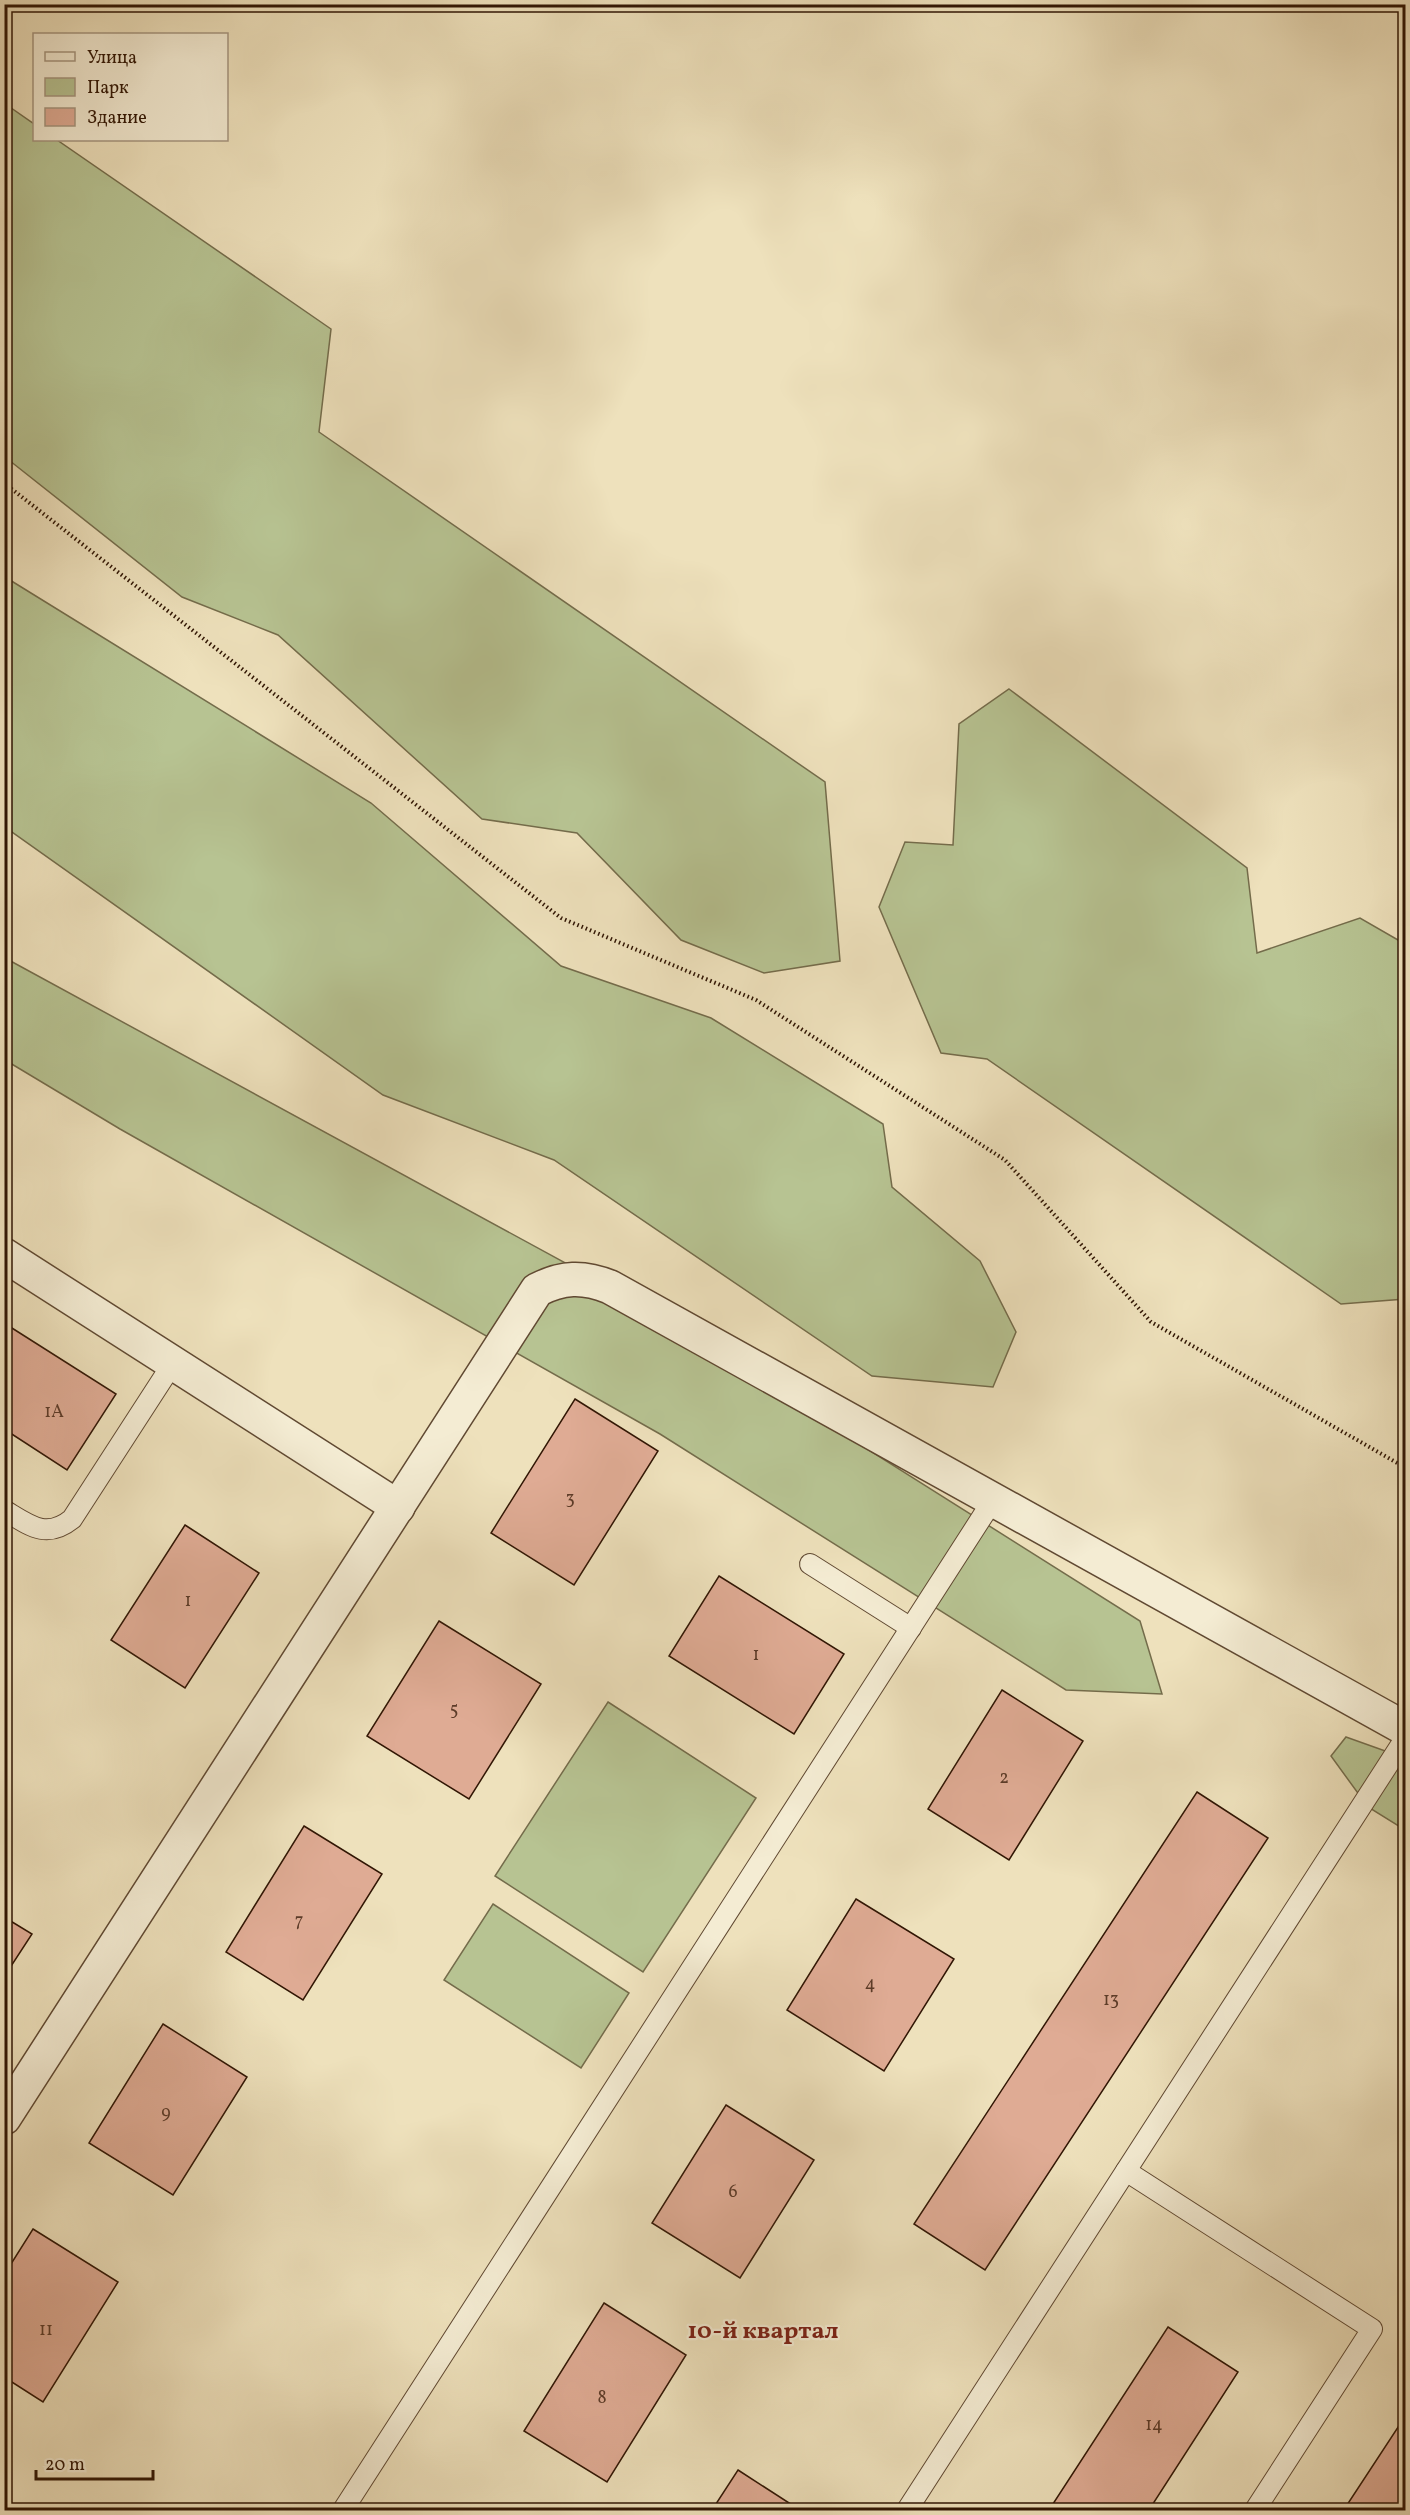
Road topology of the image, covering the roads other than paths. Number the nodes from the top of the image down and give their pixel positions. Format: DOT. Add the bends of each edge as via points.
graph roads {
  1 [pos="4,1255"];
  2 [pos="173,1363"];
  3 [pos="993,1500"];
  4 [pos="398,1507"];
  5 [pos="4,1510"];
  6 [pos="810,1564"];
  7 [pos="911,1628"];
  8 [pos="1406,1729"];
  9 [pos="1406,1737"];
  10 [pos="4,2118"];
  11 [pos="1126,2171"];
  12 [pos="343,2511"];
  13 [pos="907,2511"];
  14 [pos="1255,2511"];
  1 -- 2 [label="street"];
  2 -- 4 [label="street"];
  2 -- 5 [label="lane" via="72,1519 63,1526 41,1530"];
  3 -- 4 [label="street" via="610,1287 580,1279 558,1281 537,1290"];
  3 -- 7 [label="lane"];
  3 -- 8 [label="street"];
  4 -- 10 [label="street"];
  6 -- 7 [label="lane"];
  7 -- 12 [label="lane"];
  9 -- 11 [label="lane"];
  11 -- 13 [label="lane"];
  11 -- 14 [label="lane" via="1372,2329"];
}
